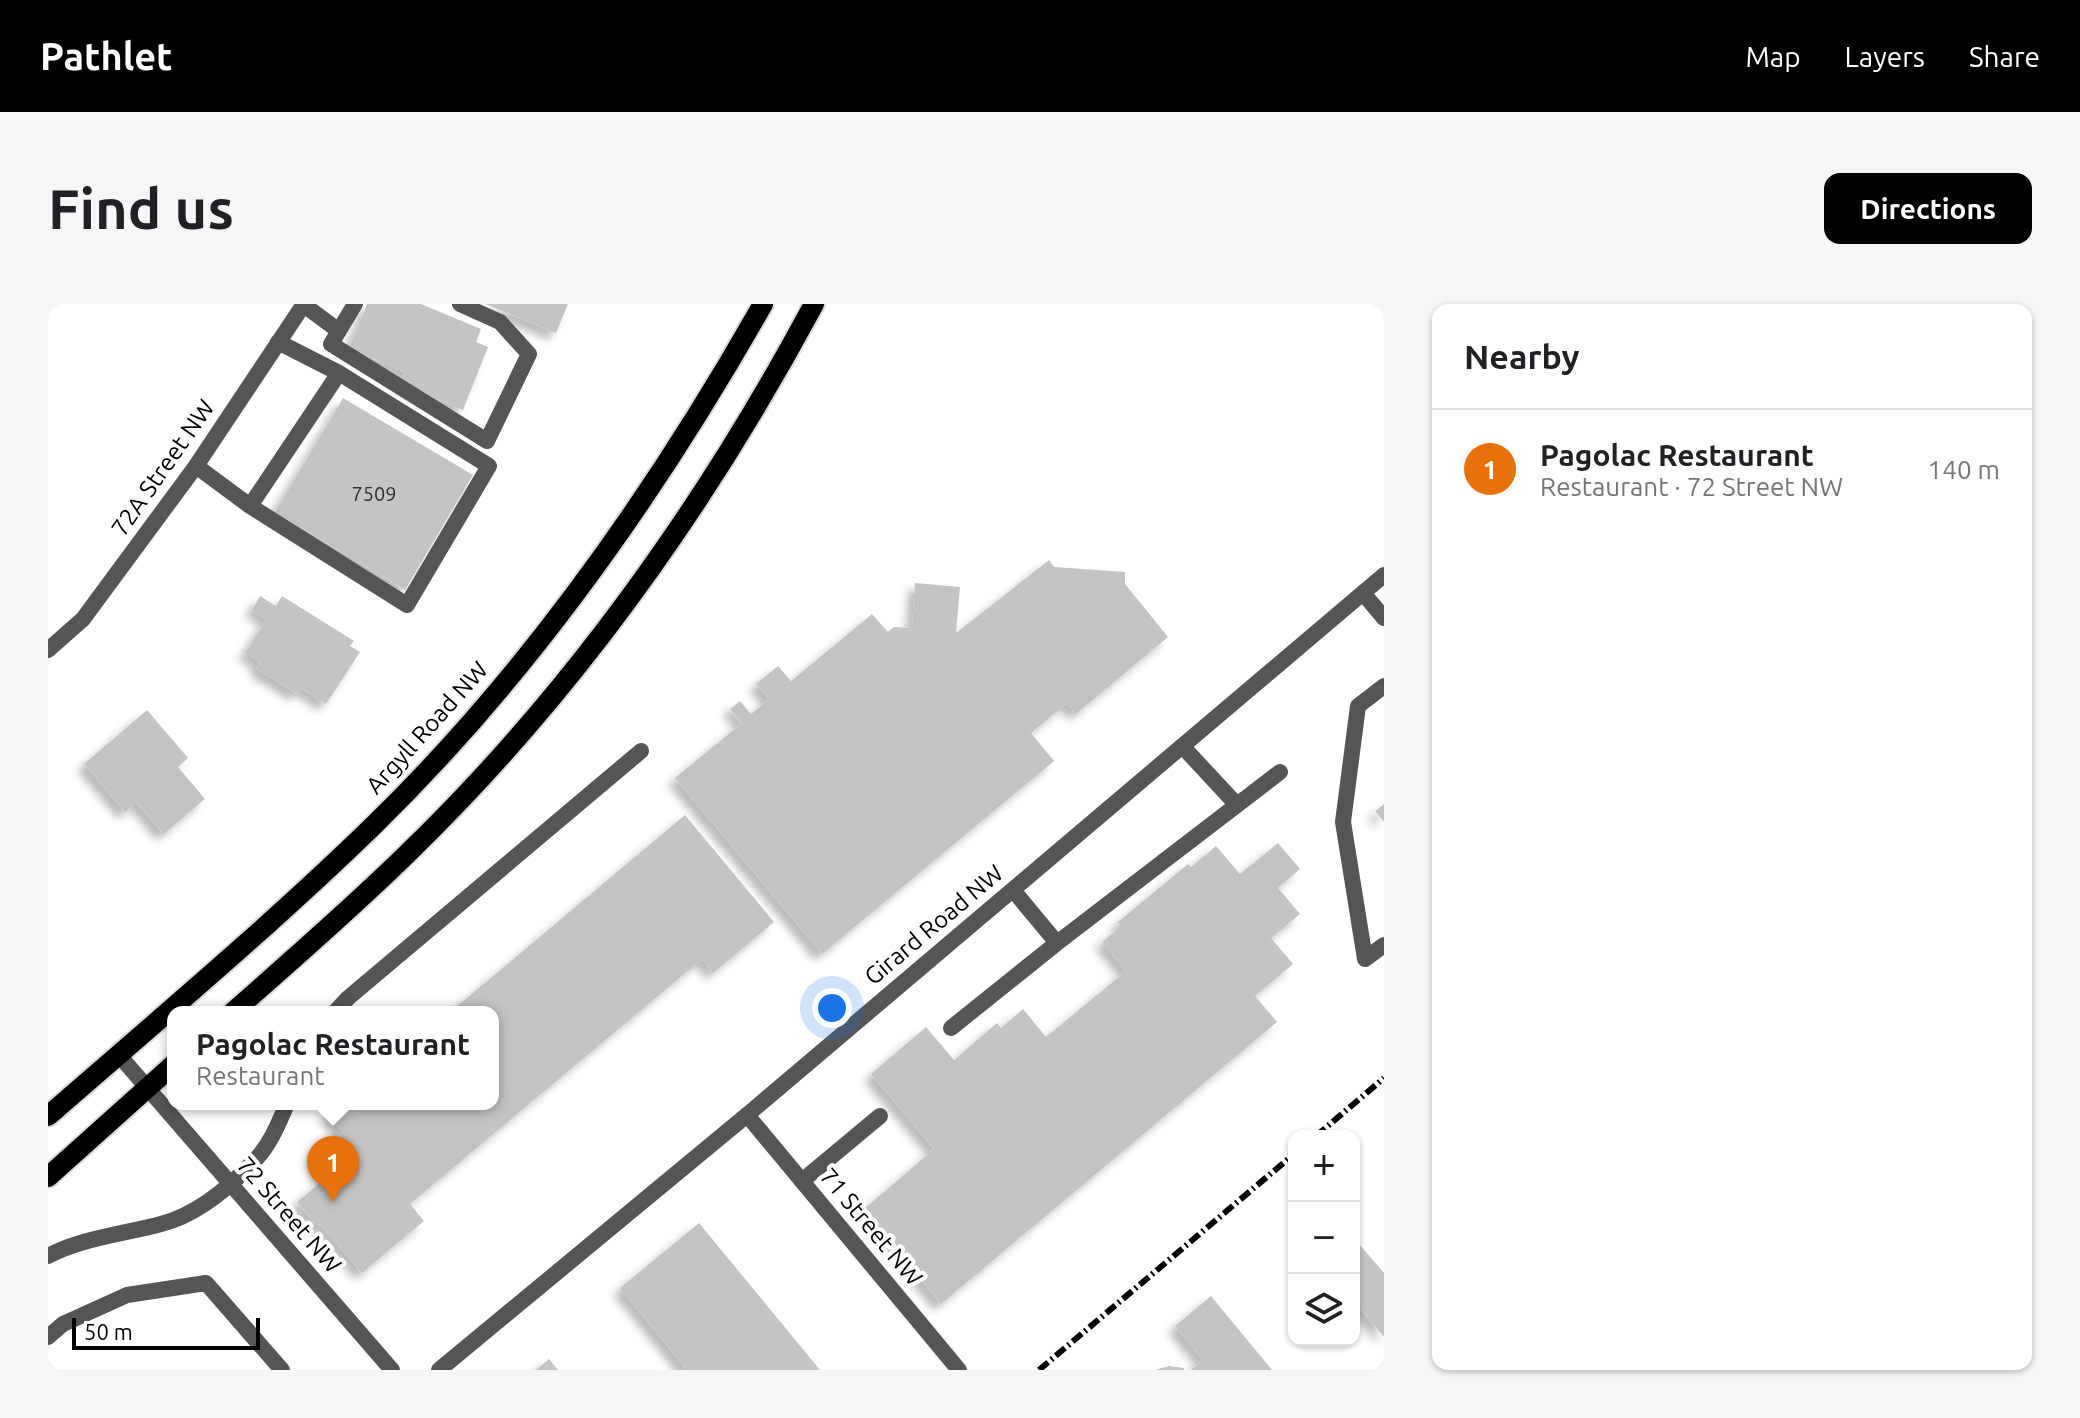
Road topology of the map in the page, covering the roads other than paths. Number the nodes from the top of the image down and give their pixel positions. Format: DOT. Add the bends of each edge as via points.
graph roads {
  1 [pos="304,304"];
  2 [pos="355,304"];
  3 [pos="460,304"];
  4 [pos="763,304"];
  5 [pos="814,304"];
  6 [pos="339,331"];
  7 [pos="278,342"];
  8 [pos="339,373"];
  9 [pos="196,466"];
  10 [pos="250,506"];
  11 [pos="1384,575"];
  12 [pos="1363,593"];
  13 [pos="1384,618"];
  14 [pos="48,650"];
  15 [pos="1384,686"];
  16 [pos="1184,748"];
  17 [pos="641,751"];
  18 [pos="1280,772"];
  19 [pos="1237,805"];
  20 [pos="1013,890"];
  21 [pos="1057,943"];
  22 [pos="1384,945"];
  23 [pos="172,1006"];
  24 [pos="240,1006"];
  25 [pos="341,1006"];
  26 [pos="167,1010"];
  27 [pos="951,1028"];
  28 [pos="118,1054"];
  29 [pos="167,1070"];
  30 [pos="146,1089"];
  31 [pos="284,1110"];
  32 [pos="747,1115"];
  33 [pos="48,1116"];
  34 [pos="880,1116"];
  35 [pos="48,1177"];
  36 [pos="802,1181"];
  37 [pos="229,1183"];
  38 [pos="48,1256"];
  39 [pos="48,1337"];
  40 [pos="282,1370"];
  41 [pos="392,1370"];
  42 [pos="439,1370"];
  43 [pos="959,1370"];
  1 -- 6 [label="street"];
  1 -- 7 [label="street, 72A Street NW"];
  2 -- 6 [label="street"];
  3 -- 6 [label="street" via="500,322 529,354 487,441 331,344"];
  4 -- 23 [label="main road, Argyll Road NW" via="625,527 502,685 374,825"];
  5 -- 24 [label="main road" via="714,477 582,660 409,852"];
  7 -- 8 [label="street"];
  7 -- 9 [label="street, 72A Street NW"];
  8 -- 10 [label="street"];
  8 -- 10 [label="street" via="489,466 407,605"];
  9 -- 10 [label="street"];
  9 -- 14 [label="street, 72A Street NW" via="83,619"];
  11 -- 12 [label="street, Girard Road NW"];
  12 -- 13 [label="street"];
  12 -- 16 [label="street, Girard Road NW"];
  15 -- 22 [label="street" via="1358,706 1343,822 1365,959"];
  16 -- 19 [label="street"];
  16 -- 20 [label="street, Girard Road NW"];
  17 -- 25 [label="street"];
  18 -- 19 [label="street"];
  19 -- 21 [label="street"];
  20 -- 21 [label="street"];
  20 -- 32 [label="street, Girard Road NW"];
  21 -- 27 [label="street"];
  26 -- 28 [label="main road, Argyll Road NW"];
  28 -- 30 [label="street, 72 Street NW"];
  28 -- 33 [label="main road, Argyll Road NW"];
  29 -- 30 [label="main road"];
  30 -- 35 [label="main road"];
  30 -- 37 [label="street, 72 Street NW"];
  31 -- 37 [label="street" via="258,1157"];
  32 -- 36 [label="street, 71 Street NW"];
  32 -- 42 [label="street, Girard Road NW"];
  34 -- 36 [label="street"];
  36 -- 43 [label="street, 71 Street NW"];
  37 -- 38 [label="street" via="186,1216"];
  37 -- 41 [label="street, 72 Street NW"];
  39 -- 40 [label="street" via="63,1324 127,1295 206,1283"];
}
